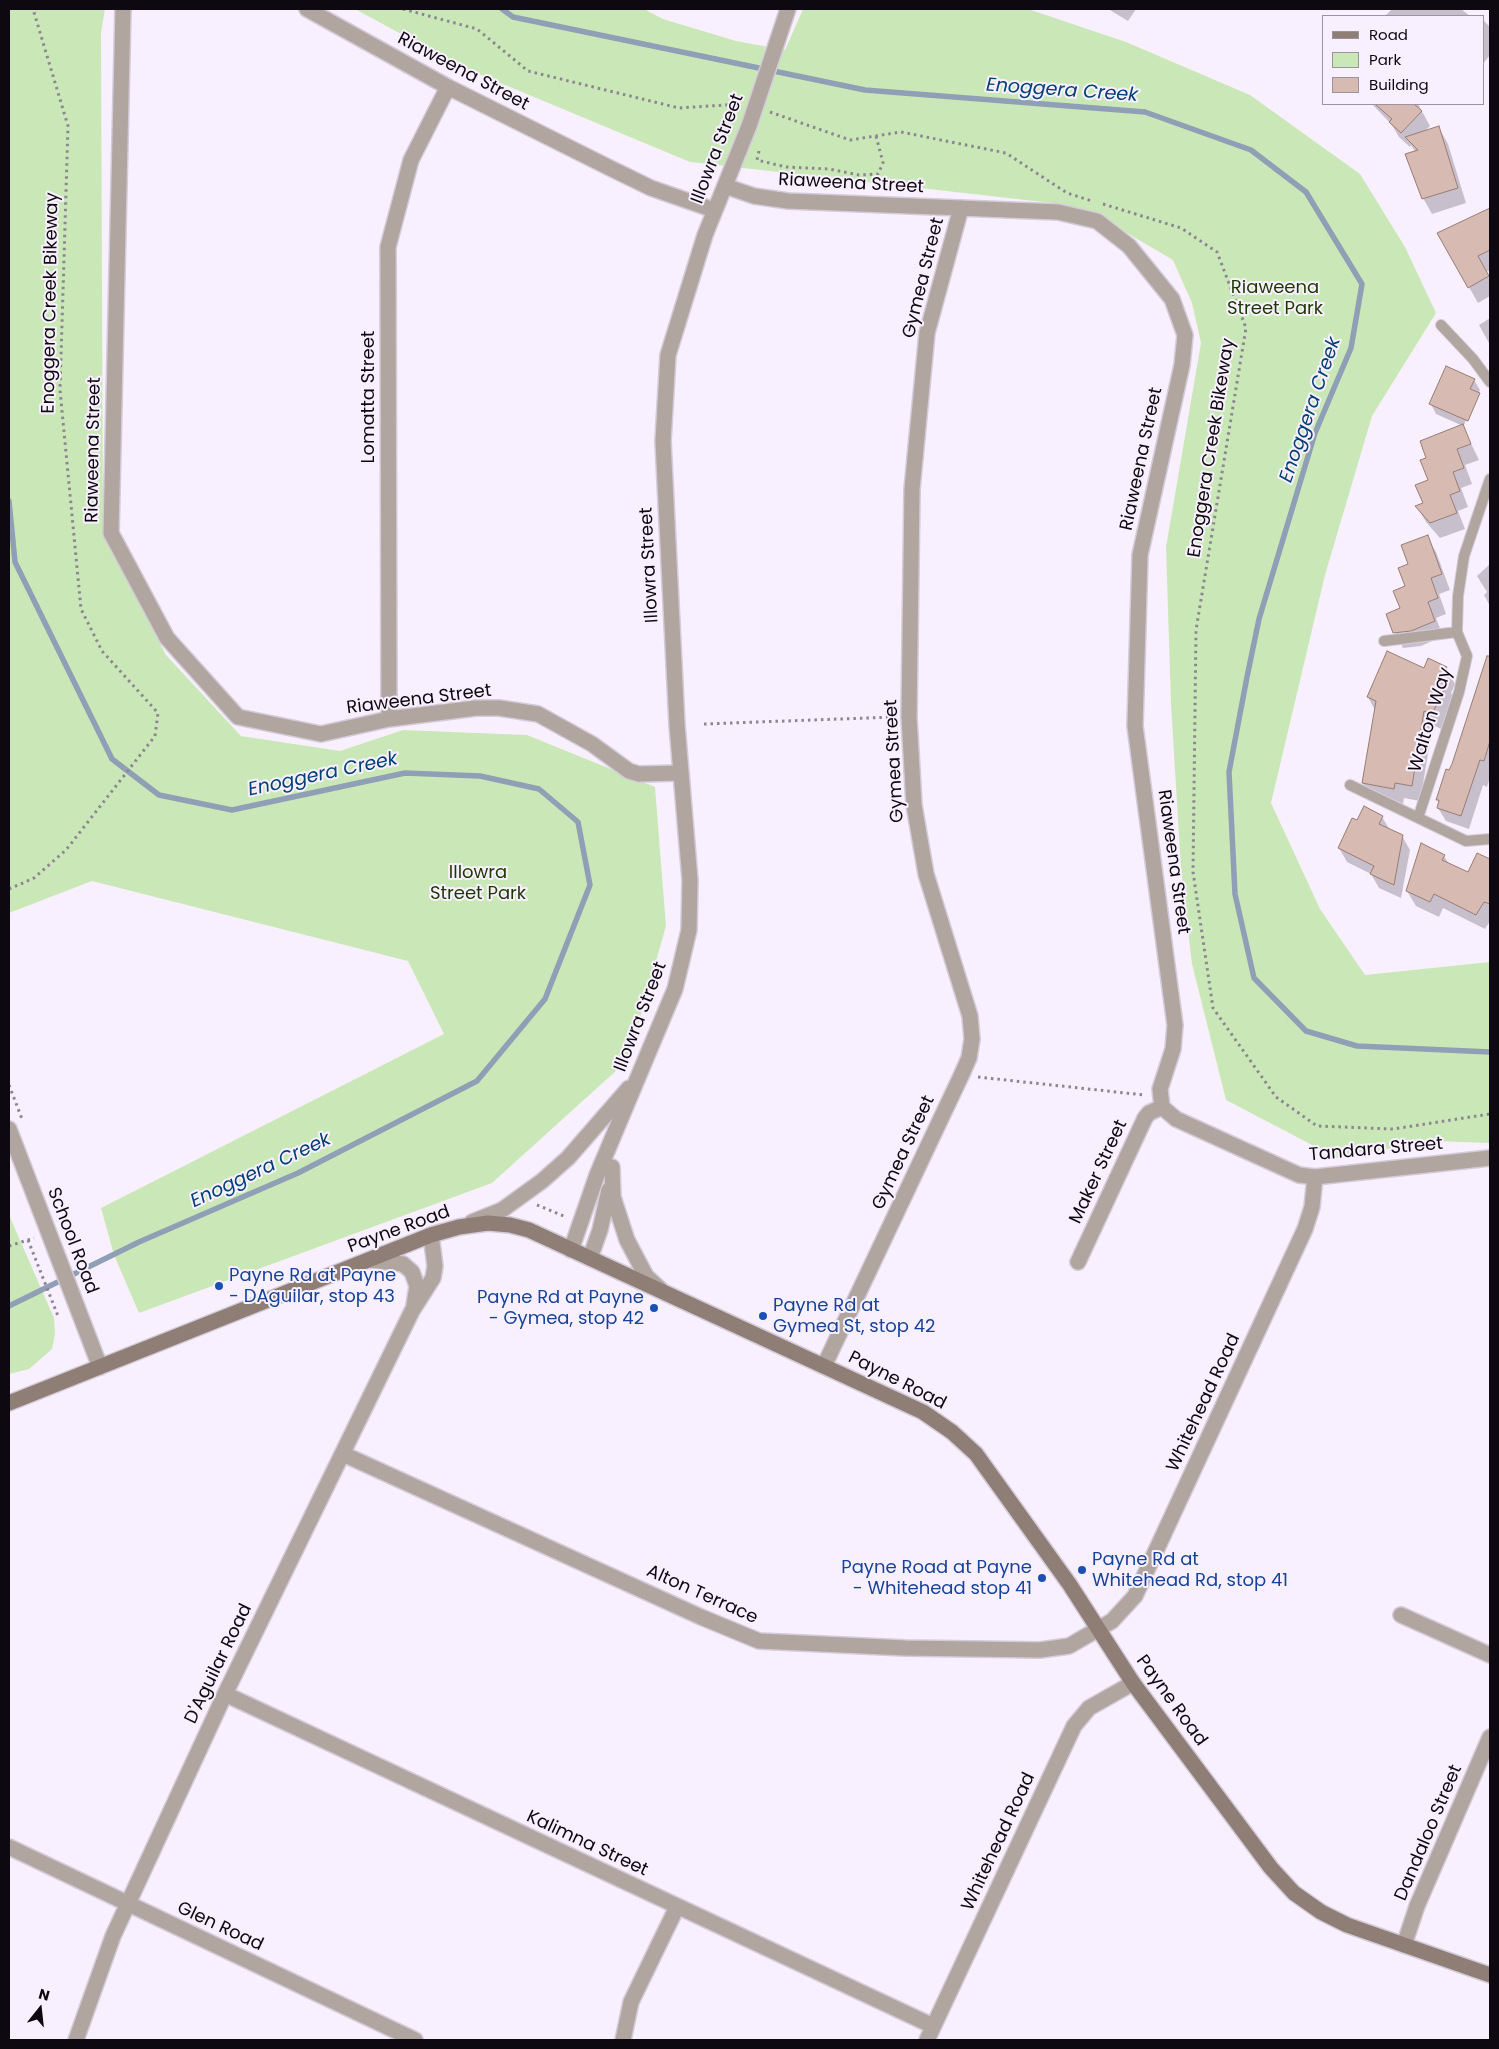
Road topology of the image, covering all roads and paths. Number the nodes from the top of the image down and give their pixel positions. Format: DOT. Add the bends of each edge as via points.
graph roads {
  1 [pos="33,9"];
  2 [pos="123,9"];
  3 [pos="307,9"];
  4 [pos="403,9"];
  5 [pos="788,9"];
  6 [pos="448,87"];
  7 [pos="746,104"];
  8 [pos="763,110"];
  9 [pos="876,136"];
  10 [pos="759,150"];
  11 [pos="725,186"];
  12 [pos="961,208"];
  13 [pos="714,210"];
  14 [pos="1441,325"];
  15 [pos="1490,382"];
  16 [pos="1490,479"];
  17 [pos="1488,493"];
  18 [pos="1457,632"];
  19 [pos="1384,641"];
  20 [pos="909,717"];
  21 [pos="389,719"];
  22 [pos="704,724"];
  23 [pos="680,773"];
  24 [pos="1350,785"];
  25 [pos="1418,818"];
  26 [pos="1490,839"];
  27 [pos="9,889"];
  28 [pos="640,1074"];
  29 [pos="961,1076"];
  30 [pos="1161,1102"];
  31 [pos="1490,1114"];
  32 [pos="618,1126"];
  33 [pos="9,1130"];
  34 [pos="1490,1158"];
  35 [pos="612,1168"];
  36 [pos="1315,1177"];
  37 [pos="530,1202"];
  38 [pos="574,1221"];
  39 [pos="459,1227"];
  40 [pos="47,1232"];
  41 [pos="431,1235"];
  42 [pos="28,1240"];
  43 [pos="10,1247"];
  44 [pos="571,1250"];
  45 [pos="590,1258"];
  46 [pos="371,1260"];
  47 [pos="1078,1262"];
  48 [pos="662,1292"];
  49 [pos="412,1311"];
  50 [pos="58,1316"];
  51 [pos="824,1366"];
  52 [pos="100,1367"];
  53 [pos="9,1403"];
  54 [pos="343,1454"];
  55 [pos="1401,1616"];
  56 [pos="1098,1630"];
  57 [pos="1490,1655"];
  58 [pos="1133,1683"];
  59 [pos="225,1694"];
  60 [pos="1490,1737"];
  61 [pos="9,1847"];
  62 [pos="127,1904"];
  63 [pos="677,1908"];
  64 [pos="1404,1945"];
  65 [pos="1490,1975"];
  66 [pos="933,2026"];
  67 [pos="76,2040"];
  68 [pos="415,2040"];
  69 [pos="623,2040"];
  70 [pos="926,2040"];
  1 -- 27 [label="path, Enoggera Creek Bikeway" via="68,126 60,390 82,609 102,651 158,713 155,736 82,830 51,865 34,878"];
  2 -- 21 [label="street, Riaweena Street" via="111,533 167,638 238,718 320,734"];
  3 -- 6 [label="street, Riaweena Street"];
  4 -- 7 [label="path" via="477,29 528,71 679,108"];
  5 -- 11 [label="street, Illowra Street, bridge"];
  6 -- 13 [label="street, Riaweena Street" via="651,188"];
  6 -- 21 [label="street, Lomatta Street" via="411,160 388,246"];
  8 -- 9 [label="path, Enoggera Creek Bikeway" via="850,140"];
  9 -- 10 [label="path" via="883,163 878,174 786,167 757,160"];
  9 -- 31 [label="path, Enoggera Creek Bikeway" via="901,132 1006,153 1067,193 1181,228 1217,252 1246,328 1196,630 1193,872 1213,1008 1276,1097 1317,1126 1392,1129"];
  11 -- 12 [label="street, Riaweena Street" via="754,196 788,201"];
  11 -- 13 [label="street, Illowra Street"];
  12 -- 20 [label="street, Gymea Street" via="926,333 912,488"];
  12 -- 30 [label="street, Riaweena Street" via="1058,212 1097,222 1129,246 1172,300 1184,335 1182,365 1140,564 1135,726 1175,1025"];
  13 -- 23 [label="street, Illowra Street" via="668,355 663,441"];
  14 -- 15 [label="lane"];
  16 -- 17 [label="lane, Walton Way"];
  17 -- 18 [label="lane, Walton Way" via="1464,556"];
  18 -- 19 [label="lane"];
  18 -- 25 [label="lane, Walton Way" via="1467,656 1459,692"];
  20 -- 22 [label="path"];
  20 -- 29 [label="street, Gymea Street" via="914,805 926,874 970,1016 972,1039 969,1058"];
  21 -- 23 [label="street, Riaweena Street" via="476,708 517,710 538,714 564,728 629,771 639,774"];
  23 -- 28 [label="street, Illowra Street" via="690,880 689,930 675,989"];
  24 -- 25 [label="lane"];
  25 -- 26 [label="lane" via="1466,841"];
  28 -- 32 [label="street, Illowra Street"];
  28 -- 39 [label="street" via="568,1158 542,1181 502,1210"];
  29 -- 30 [label="path"];
  29 -- 51 [label="street, Gymea Street"];
  30 -- 36 [label="street, Tandara Street" via="1176,1119 1277,1166 1299,1175"];
  30 -- 47 [label="street, Maker Street" via="1145,1118"];
  32 -- 35 [label="street, Illowra Street"];
  32 -- 44 [label="street, Illowra Street"];
  33 -- 40 [label="street, School Road"];
  34 -- 36 [label="street, Tandara Street"];
  35 -- 45 [label="street, Illowra Street" via="607,1201"];
  35 -- 48 [label="street" via="615,1205 629,1245 646,1276"];
  36 -- 56 [label="street, Whitehead Road" via="1312,1207 1305,1230 1139,1587 1119,1615"];
  37 -- 38 [label="path"];
  39 -- 41 [label="main road, Payne Road"];
  39 -- 44 [label="main road, Payne Road" via="488,1223 510,1225 529,1230"];
  40 -- 42 [label="path"];
  40 -- 52 [label="street, School Road"];
  41 -- 46 [label="main road, Payne Road"];
  41 -- 49 [label="street, D'Aguilar Road" via="436,1266 433,1278"];
  42 -- 43 [label="path"];
  42 -- 50 [label="path"];
  44 -- 45 [label="main road, Payne Road"];
  45 -- 48 [label="main road, Payne Road"];
  46 -- 49 [label="street, D'Aguilar Road" via="403,1264 412,1272 417,1286"];
  46 -- 52 [label="main road, Payne Road"];
  48 -- 51 [label="main road, Payne Road"];
  49 -- 54 [label="street, D'Aguilar Road"];
  51 -- 56 [label="main road, Payne Road" via="923,1412 976,1454 1070,1585"];
  52 -- 53 [label="main road, Payne Road"];
  54 -- 56 [label="street, Alton Terrace" via="759,1641 1040,1650 1069,1646"];
  54 -- 59 [label="street, D'Aguilar Road"];
  55 -- 57 [label="street"];
  56 -- 58 [label="main road, Payne Road"];
  58 -- 64 [label="main road, Payne Road" via="1271,1868 1294,1893 1320,1912 1347,1925"];
  58 -- 66 [label="street, Whitehead Road" via="1089,1708 1074,1726"];
  59 -- 62 [label="street, D'Aguilar Road"];
  59 -- 63 [label="street, Kalimna Street"];
  60 -- 64 [label="street, Dandaloo Street" via="1417,1906"];
  61 -- 62 [label="street, Glen Road"];
  62 -- 67 [label="street, D'Aguilar Road"];
  62 -- 68 [label="street, Glen Road"];
  63 -- 66 [label="street, Kalimna Street"];
  63 -- 69 [label="street" via="631,2002"];
  64 -- 65 [label="main road, Payne Road"];
  66 -- 70 [label="street, Whitehead Road"];
}
